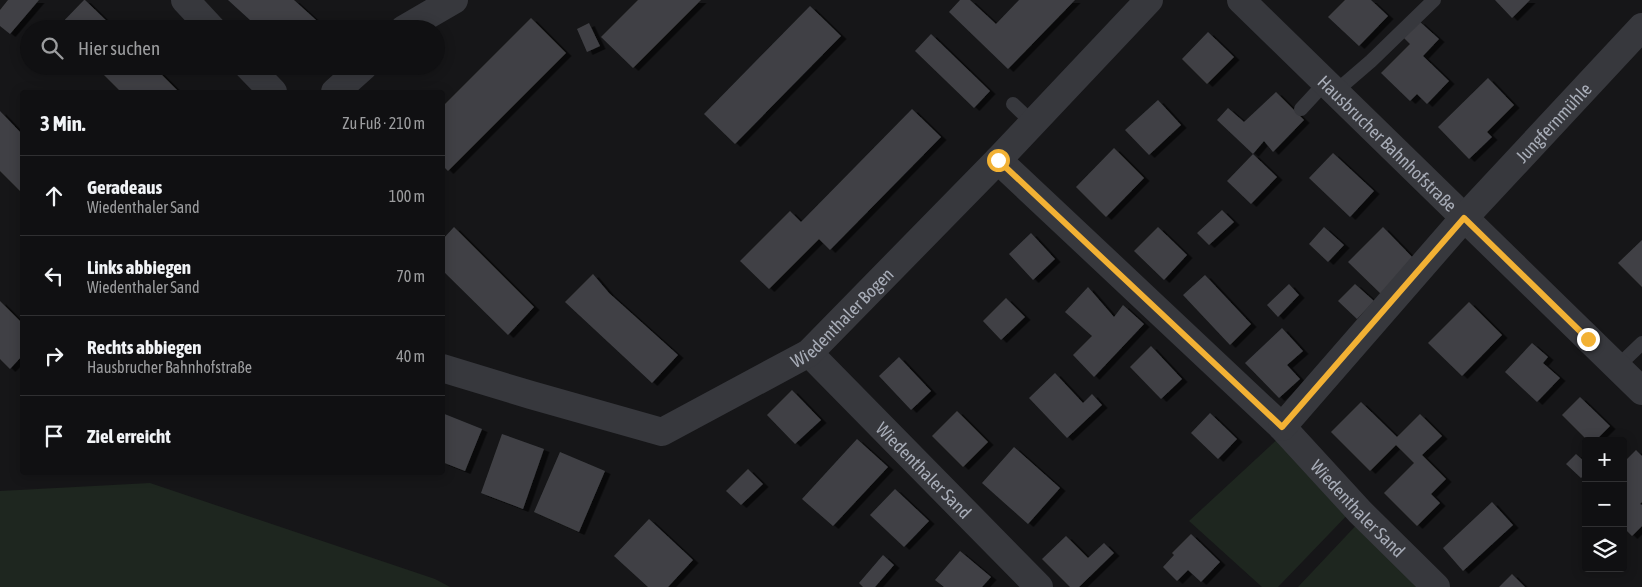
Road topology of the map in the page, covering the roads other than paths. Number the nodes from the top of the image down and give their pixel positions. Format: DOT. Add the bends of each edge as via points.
graph roads {
  1 [pos="185,0"];
  2 [pos="454,0"];
  3 [pos="1149,0"];
  4 [pos="1241,0"];
  5 [pos="1434,0"];
  6 [pos="204,20"];
  7 [pos="420,20"];
  8 [pos="1642,27"];
  9 [pos="257,75"];
  10 [pos="354,75"];
  11 [pos="1330,87"];
  12 [pos="271,90"];
  13 [pos="337,90"];
  14 [pos="1013,104"];
  15 [pos="1301,109"];
  16 [pos="1033,123"];
  17 [pos="998,160"];
  18 [pos="1464,218"];
  19 [pos="1642,343"];
  20 [pos="809,353"];
  21 [pos="1617,367"];
  22 [pos="445,369"];
  23 [pos="1642,391"];
  24 [pos="1282,427"];
  25 [pos="1039,587"];
  26 [pos="1436,587"];
  1 -- 6 [label="street"];
  2 -- 7 [label="street"];
  3 -- 16 [label="street, Wiedenthaler Bogen"];
  4 -- 11 [label="street, Hausbrucher Bahnhofstraße"];
  5 -- 11 [label="lane" via="1371,61"];
  8 -- 18 [label="street, Jungfernmühle"];
  9 -- 12 [label="street"];
  10 -- 13 [label="street"];
  11 -- 15 [label="lane"];
  11 -- 18 [label="street, Hausbrucher Bahnhofstraße"];
  14 -- 16 [label="lane"];
  16 -- 17 [label="street, Wiedenthaler Bogen"];
  17 -- 20 [label="street, Wiedenthaler Bogen"];
  17 -- 24 [label="street, Wiedenthaler Sand"];
  18 -- 21 [label="street, Hausbrucher Bahnhofstraße"];
  18 -- 24 [label="street"];
  19 -- 21 [label="lane"];
  20 -- 22 [label="street, Wiedenthaler Bogen" via="662,432"];
  20 -- 25 [label="street, Wiedenthaler Sand"];
  21 -- 23 [label="street, Hausbrucher Bahnhofstraße"];
  24 -- 26 [label="street, Wiedenthaler Sand" via="1360,512"];
}
